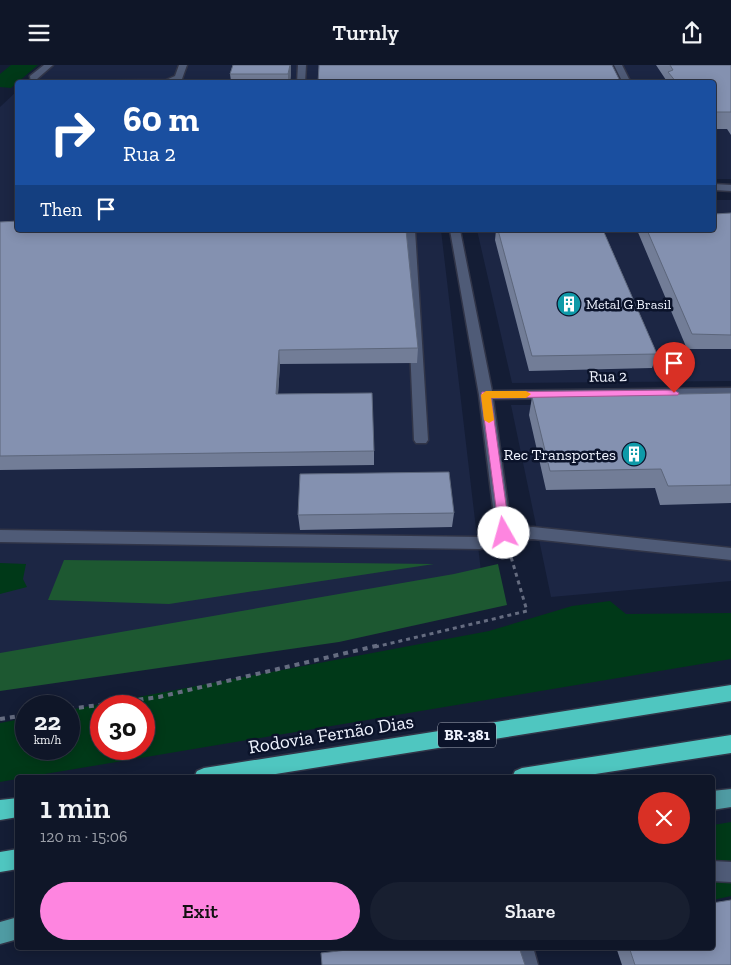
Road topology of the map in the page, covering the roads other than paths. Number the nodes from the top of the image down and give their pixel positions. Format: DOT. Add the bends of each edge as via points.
graph roads {
  1 [pos="49,65"];
  2 [pos="184,65"];
  3 [pos="302,65"];
  4 [pos="618,65"];
  5 [pos="33,80"];
  6 [pos="172,80"];
  7 [pos="300,80"];
  8 [pos="626,80"];
  9 [pos="716,187"];
  10 [pos="731,188"];
  11 [pos="410,232"];
  12 [pos="455,232"];
  13 [pos="731,392"];
  14 [pos="486,395"];
  15 [pos="421,440"];
  16 [pos="504,533"];
  17 [pos="0,536"];
  18 [pos="731,554"];
  19 [pos="731,693"];
  20 [pos="731,744"];
  21 [pos="217,775"];
  22 [pos="535,775"];
  23 [pos="731,797"];
  24 [pos="715,800"];
  25 [pos="15,808"];
  26 [pos="0,810"];
  27 [pos="15,860"];
  28 [pos="0,862"];
  29 [pos="715,871"];
  30 [pos="731,872"];
  31 [pos="15,920"];
  32 [pos="0,922"];
  33 [pos="15,929"];
  34 [pos="0,933"];
  35 [pos="523,950"];
  36 [pos="527,965"];
  1 -- 5 [label="street"];
  2 -- 6 [label="street" via="179,77"];
  3 -- 7 [label="street"];
  4 -- 8 [label="street"];
  9 -- 10 [label="street"];
  11 -- 15 [label="street"];
  12 -- 14 [label="street"];
  13 -- 14 [label="street, Rua 2"];
  14 -- 16 [label="street"];
  16 -- 17 [label="street" via="480,543"];
  16 -- 18 [label="street" via="533,533"];
  19 -- 21 [label="highway, Rodovia Fernão Dias / BR-381"];
  20 -- 22 [label="highway"];
  23 -- 24 [label="main road"];
  25 -- 26 [label="highway"];
  27 -- 28 [label="highway"];
  29 -- 30 [label="street"];
  31 -- 32 [label="main road"];
  33 -- 34 [label="main road"];
  35 -- 36 [label="street"];
}
